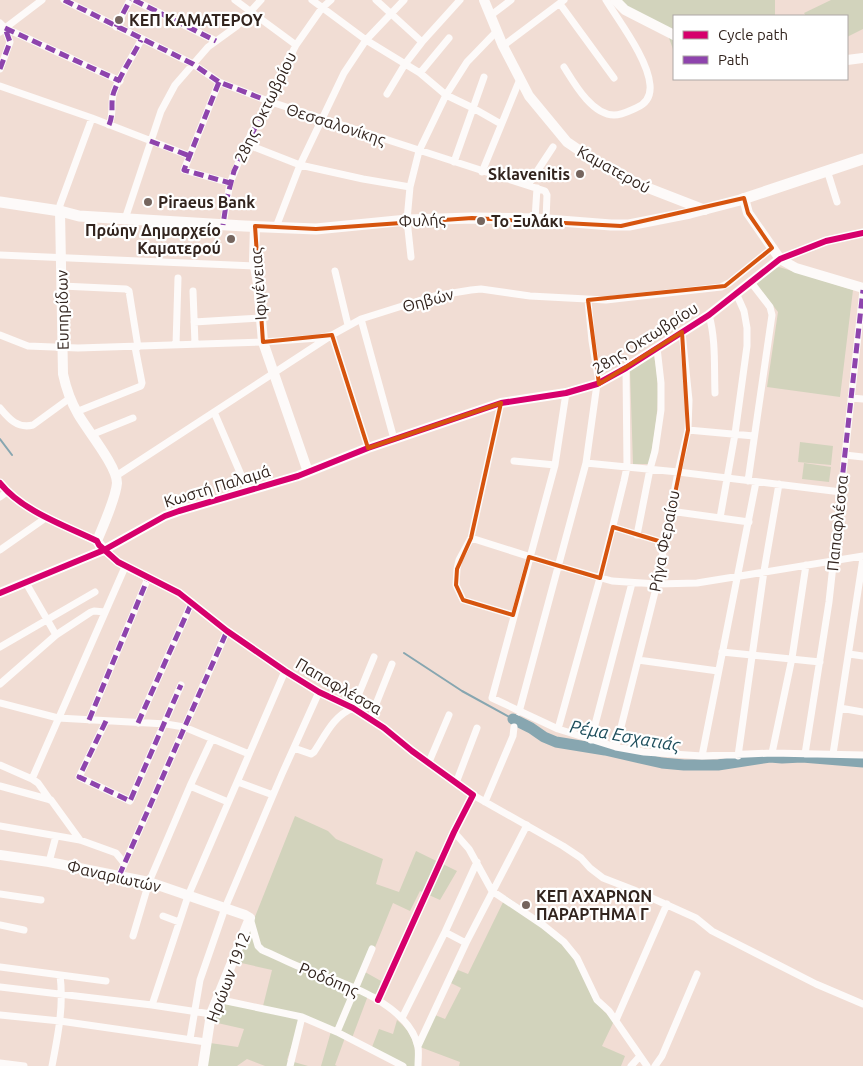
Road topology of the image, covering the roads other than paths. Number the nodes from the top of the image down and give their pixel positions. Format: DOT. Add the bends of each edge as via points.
graph roads {
  1 [pos="42,0"];
  2 [pos="64,0"];
  3 [pos="130,0"];
  4 [pos="134,0"];
  5 [pos="235,0"];
  6 [pos="260,0"];
  7 [pos="312,0"];
  8 [pos="331,0"];
  9 [pos="376,0"];
  10 [pos="404,0"];
  11 [pos="460,0"];
  12 [pos="484,0"];
  13 [pos="512,0"];
  14 [pos="606,0"];
  15 [pos="615,0"];
  16 [pos="562,2"];
  17 [pos="322,8"];
  18 [pos="251,12"];
  19 [pos="390,14"];
  20 [pos="490,16"];
  21 [pos="116,27"];
  22 [pos="2,28"];
  23 [pos="496,32"];
  24 [pos="673,34"];
  25 [pos="449,38"];
  26 [pos="141,40"];
  27 [pos="366,40"];
  28 [pos="216,41"];
  29 [pos="422,42"];
  30 [pos="296,44"];
  31 [pos="503,46"];
  32 [pos="863,58"];
  33 [pos="848,60"];
  34 [pos="193,64"];
  35 [pos="405,64"];
  36 [pos="564,67"];
  37 [pos="0,69"];
  38 [pos="420,73"];
  39 [pos="484,77"];
  40 [pos="614,78"];
  41 [pos="520,79"];
  42 [pos="120,80"];
  43 [pos="219,82"];
  44 [pos="0,86"];
  45 [pos="388,94"];
  46 [pos="446,95"];
  47 [pos="268,101"];
  48 [pos="474,108"];
  49 [pos="92,118"];
  50 [pos="323,118"];
  51 [pos="109,124"];
  52 [pos="501,124"];
  53 [pos="150,141"];
  54 [pos="246,144"];
  55 [pos="553,148"];
  56 [pos="419,151"];
  57 [pos="863,151"];
  58 [pos="190,156"];
  59 [pos="863,159"];
  60 [pos="454,162"];
  61 [pos="300,165"];
  62 [pos="832,169"];
  63 [pos="482,172"];
  64 [pos="230,183"];
  65 [pos="528,185"];
  66 [pos="410,186"];
  67 [pos="537,188"];
  68 [pos="744,198"];
  69 [pos="0,202"];
  70 [pos="837,202"];
  71 [pos="705,210"];
  72 [pos="60,212"];
  73 [pos="125,219"];
  74 [pos="541,219"];
  75 [pos="407,220"];
  76 [pos="223,225"];
  77 [pos="255,226"];
  78 [pos="276,227"];
  79 [pos="863,233"];
  80 [pos="772,248"];
  81 [pos="0,256"];
  82 [pos="60,257"];
  83 [pos="411,257"];
  84 [pos="780,259"];
  85 [pos="255,266"];
  86 [pos="336,271"];
  87 [pos="178,278"];
  88 [pos="750,281"];
  89 [pos="62,286"];
  90 [pos="863,289"];
  91 [pos="193,291"];
  92 [pos="736,293"];
  93 [pos="588,300"];
  94 [pos="708,315"];
  95 [pos="260,318"];
  96 [pos="361,319"];
  97 [pos="194,322"];
  98 [pos="348,325"];
  99 [pos="682,332"];
  100 [pos="0,334"];
  101 [pos="332,335"];
  102 [pos="262,342"];
  103 [pos="195,344"];
  104 [pos="176,345"];
  105 [pos="63,347"];
  106 [pos="136,347"];
  107 [pos="657,348"];
  108 [pos="626,368"];
  109 [pos="273,374"];
  110 [pos="598,384"];
  111 [pos="566,393"];
  112 [pos="715,393"];
  113 [pos="70,398"];
  114 [pos="851,398"];
  115 [pos="863,399"];
  116 [pos="501,403"];
  117 [pos="0,408"];
  118 [pos="76,412"];
  119 [pos="214,412"];
  120 [pos="133,418"];
  121 [pos="688,430"];
  122 [pos="735,434"];
  123 [pos="91,435"];
  124 [pos="754,436"];
  125 [pos="394,439"];
  126 [pos="368,448"];
  127 [pos="845,455"];
  128 [pos="863,457"];
  129 [pos="514,460"];
  130 [pos="586,463"];
  131 [pos="555,465"];
  132 [pos="626,467"];
  133 [pos="650,469"];
  134 [pos="308,472"];
  135 [pos="678,472"];
  136 [pos="116,476"];
  137 [pos="727,479"];
  138 [pos="748,481"];
  139 [pos="756,482"];
  140 [pos="0,483"];
  141 [pos="779,484"];
  142 [pos="248,491"];
  143 [pos="7,492"];
  144 [pos="840,492"];
  145 [pos="0,497"];
  146 [pos="670,511"];
  147 [pos="47,517"];
  148 [pos="720,518"];
  149 [pos="749,522"];
  150 [pos="613,527"];
  151 [pos="637,535"];
  152 [pos="471,538"];
  153 [pos="98,541"];
  154 [pos="665,543"];
  155 [pos="0,550"];
  156 [pos="104,550"];
  157 [pos="529,557"];
  158 [pos="863,557"];
  159 [pos="833,562"];
  160 [pos="559,566"];
  161 [pos="806,566"];
  162 [pos="125,567"];
  163 [pos="764,571"];
  164 [pos="737,575"];
  165 [pos="148,578"];
  166 [pos="600,578"];
  167 [pos="26,582"];
  168 [pos="632,583"];
  169 [pos="657,584"];
  170 [pos="95,592"];
  171 [pos="0,593"];
  172 [pos="192,602"];
  173 [pos="105,612"];
  174 [pos="514,615"];
  175 [pos="46,620"];
  176 [pos="227,631"];
  177 [pos="56,635"];
  178 [pos="0,647"];
  179 [pos="722,652"];
  180 [pos="753,654"];
  181 [pos="849,654"];
  182 [pos="863,656"];
  183 [pos="374,657"];
  184 [pos="792,658"];
  185 [pos="638,660"];
  186 [pos="820,662"];
  187 [pos="392,664"];
  188 [pos="285,671"];
  189 [pos="718,671"];
  190 [pos="0,684"];
  191 [pos="181,685"];
  192 [pos="319,692"];
  193 [pos="0,703"];
  194 [pos="352,708"];
  195 [pos="840,708"];
  196 [pos="519,712"];
  197 [pos="863,712"];
  198 [pos="449,715"];
  199 [pos="58,718"];
  200 [pos="370,719"];
  201 [pos="89,720"];
  202 [pos="106,721"];
  203 [pos="138,723"];
  204 [pos="164,724"];
  205 [pos="184,727"];
  206 [pos="514,727"];
  207 [pos="477,728"];
  208 [pos="558,729"];
  209 [pos="212,739"];
  210 [pos="591,740"];
  211 [pos="616,747"];
  212 [pos="294,748"];
  213 [pos="772,753"];
  214 [pos="249,754"];
  215 [pos="805,754"];
  216 [pos="833,754"];
  217 [pos="863,755"];
  218 [pos="702,756"];
  219 [pos="738,756"];
  220 [pos="429,762"];
  221 [pos="0,765"];
  222 [pos="32,779"];
  223 [pos="238,782"];
  224 [pos="456,783"];
  225 [pos="0,786"];
  226 [pos="190,786"];
  227 [pos="273,795"];
  228 [pos="473,795"];
  229 [pos="51,800"];
  230 [pos="228,802"];
  231 [pos="485,802"];
  232 [pos="0,826"];
  233 [pos="527,826"];
  234 [pos="454,832"];
  235 [pos="56,836"];
  236 [pos="80,840"];
  237 [pos="0,855"];
  238 [pos="49,862"];
  239 [pos="477,862"];
  240 [pos="124,863"];
  241 [pos="119,876"];
  242 [pos="149,882"];
  243 [pos="492,891"];
  244 [pos="0,894"];
  245 [pos="188,896"];
  246 [pos="41,900"];
  247 [pos="667,904"];
  248 [pos="225,908"];
  249 [pos="163,916"];
  250 [pos="250,918"];
  251 [pos="179,922"];
  252 [pos="0,925"];
  253 [pos="24,930"];
  254 [pos="445,932"];
  255 [pos="133,936"];
  256 [pos="466,943"];
  257 [pos="372,949"];
  258 [pos="0,967"];
  259 [pos="698,974"];
  260 [pos="60,975"];
  261 [pos="106,981"];
  262 [pos="0,988"];
  263 [pos="355,989"];
  264 [pos="63,995"];
  265 [pos="217,999"];
  266 [pos="378,1000"];
  267 [pos="863,1004"];
  268 [pos="152,1005"];
  269 [pos="195,1011"];
  270 [pos="211,1014"];
  271 [pos="0,1015"];
  272 [pos="302,1017"];
  273 [pos="402,1018"];
  274 [pos="616,1020"];
  275 [pos="60,1021"];
  276 [pos="337,1032"];
  277 [pos="190,1039"];
  278 [pos="206,1042"];
  279 [pos="418,1046"];
  280 [pos="640,1056"];
  281 [pos="0,1063"];
  282 [pos="24,1066"];
  283 [pos="52,1066"];
  284 [pos="203,1066"];
  285 [pos="290,1066"];
  286 [pos="403,1066"];
  287 [pos="418,1066"];
  288 [pos="631,1066"];
  289 [pos="647,1066"];
  290 [pos="655,1066"];
  1 -- 22 [label="street"];
  2 -- 21 [label="street, Θεσσαλονίκης"];
  3 -- 21 [label="street"];
  4 -- 28 [label="street"];
  5 -- 18 [label="street"];
  6 -- 18 [label="street"];
  7 -- 17 [label="street"];
  8 -- 17 [label="street, 28ης Οκτωβρίου"];
  9 -- 19 [label="street"];
  10 -- 19 [label="street"];
  11 -- 29 [label="street"];
  12 -- 20 [label="street, Καματερού"];
  13 -- 20 [label="street"];
  14 -- 36 [label="street" via="647,70 650,96 643,105 612,116 581,94"];
  15 -- 24 [label="street" via="625,10"];
  16 -- 31 [label="street"];
  16 -- 40 [label="street"];
  17 -- 27 [label="street"];
  17 -- 30 [label="street, 28ης Οκτωβρίου"];
  18 -- 28 [label="street"];
  18 -- 30 [label="street"];
  19 -- 27 [label="street"];
  19 -- 29 [label="street"];
  20 -- 23 [label="street, Καματερού"];
  21 -- 26 [label="street, Θεσσαλονίκης"];
  22 -- 37 [label="street" via="10,42"];
  22 -- 42 [label="street"];
  23 -- 31 [label="street, Καματερού"];
  23 -- 46 [label="street" via="467,62"];
  25 -- 38 [label="street"];
  26 -- 34 [label="street, Θεσσαλονίκης"];
  26 -- 42 [label="street"];
  27 -- 35 [label="street"];
  27 -- 50 [label="street" via="344,73"];
  28 -- 34 [label="street"];
  29 -- 35 [label="street"];
  30 -- 47 [label="street, 28ης Οκτωβρίου"];
  31 -- 41 [label="street, Καματερού"];
  32 -- 33 [label="street"];
  34 -- 43 [label="street, Θεσσαλονίκης"];
  34 -- 53 [label="street" via="175,85"];
  35 -- 38 [label="street"];
  35 -- 45 [label="street"];
  38 -- 46 [label="street"];
  39 -- 48 [label="street"];
  41 -- 52 [label="street"];
  41 -- 71 [label="street, Καματερού" via="529,96 574,148 638,184"];
  42 -- 51 [label="street" via="113,96 113,115"];
  43 -- 47 [label="street, Θεσσαλονίκης"];
  43 -- 58 [label="street"];
  44 -- 49 [label="street"];
  46 -- 48 [label="street"];
  46 -- 56 [label="street"];
  47 -- 50 [label="street, Θεσσαλονίκης"];
  47 -- 54 [label="street, 28ης Οκτωβρίου"];
  48 -- 52 [label="street"];
  48 -- 60 [label="street"];
  49 -- 51 [label="street"];
  49 -- 72 [label="street"];
  50 -- 56 [label="street, Θεσσαλονίκης"];
  50 -- 61 [label="street"];
  51 -- 53 [label="street"];
  52 -- 63 [label="street"];
  53 -- 58 [label="street"];
  53 -- 73 [label="street"];
  54 -- 61 [label="street"];
  54 -- 64 [label="street, 28ης Οκτωβρίου"];
  55 -- 65 [label="street"];
  56 -- 60 [label="street, Θεσσαλονίκης"];
  56 -- 66 [label="street"];
  57 -- 62 [label="main road, Φυλής"];
  58 -- 64 [label="street" via="184,170"];
  59 -- 62 [label="main road, Φυλής"];
  60 -- 63 [label="street, Θεσσαλονίκης"];
  61 -- 66 [label="street"];
  61 -- 78 [label="street"];
  62 -- 68 [label="main road, Φυλής"];
  62 -- 70 [label="street"];
  63 -- 65 [label="street, Θεσσαλονίκης"];
  64 -- 76 [label="street, 28ης Οκτωβρίου"];
  65 -- 67 [label="street, Θεσσαλονίκης"];
  66 -- 75 [label="street"];
  67 -- 74 [label="street"];
  67 -- 74 [label="street" via="547,194"];
  68 -- 71 [label="main road, Φυλής"];
  68 -- 80 [label="street" via="748,214"];
  69 -- 72 [label="main road, Φυλής"];
  71 -- 74 [label="main road, Φυλής" via="621,226"];
  72 -- 73 [label="main road, Φυλής"];
  72 -- 82 [label="street"];
  73 -- 76 [label="main road, Φυλής"];
  74 -- 75 [label="main road, Φυλής"];
  75 -- 78 [label="main road, Φυλής" via="316,228"];
  75 -- 83 [label="street"];
  76 -- 77 [label="main road, Φυλής"];
  77 -- 78 [label="main road, Φυλής"];
  77 -- 85 [label="street, Ιφιγένειας"];
  79 -- 84 [label="street" via="826,241"];
  80 -- 84 [label="street"];
  80 -- 93 [label="street, Θηβών" via="720,287"];
  81 -- 82 [label="street"];
  82 -- 85 [label="street, Ευπηρίδων"];
  82 -- 89 [label="street, Ευπηρίδων"];
  84 -- 88 [label="street, 28ης Οκτωβρίου"];
  84 -- 90 [label="street" via="796,268"];
  85 -- 95 [label="street, Ιφιγένειας"];
  86 -- 98 [label="street"];
  87 -- 104 [label="street"];
  88 -- 92 [label="street, 28ης Οκτωβρίου"];
  88 -- 124 [label="street" via="770,307 772,315"];
  89 -- 105 [label="street, Ευπηρίδων"];
  89 -- 106 [label="street" via="129,291"];
  90 -- 114 [label="street, Παπαφλέσσα"];
  91 -- 97 [label="street"];
  92 -- 94 [label="street, 28ης Οκτωβρίου"];
  92 -- 122 [label="street" via="744,312 747,337"];
  93 -- 96 [label="street, Θηβών" via="481,289 434,296"];
  93 -- 110 [label="street"];
  94 -- 99 [label="street, 28ης Οκτωβρίου"];
  94 -- 112 [label="street" via="712,325"];
  95 -- 97 [label="street"];
  95 -- 102 [label="street, Ιφιγένειας"];
  96 -- 98 [label="street, Θηβών"];
  96 -- 125 [label="street"];
  97 -- 103 [label="street"];
  98 -- 101 [label="street, Θηβών"];
  99 -- 107 [label="street, 28ης Οκτωβρίου"];
  99 -- 121 [label="street, Ρήγα Φεραίου" via="689,400"];
  100 -- 105 [label="street" via="28,346"];
  101 -- 102 [label="street"];
  101 -- 109 [label="street, Θηβών"];
  101 -- 126 [label="street"];
  102 -- 103 [label="street"];
  102 -- 109 [label="street, Ιφιγένειας"];
  103 -- 104 [label="street"];
  104 -- 106 [label="street"];
  105 -- 106 [label="street"];
  105 -- 113 [label="street, Ευπηρίδων" via="63,374"];
  106 -- 118 [label="street" via="141,386"];
  107 -- 108 [label="street, 28ης Οκτωβρίου"];
  107 -- 133 [label="street" via="661,410"];
  108 -- 110 [label="street, 28ης Οκτωβρίου"];
  108 -- 132 [label="street"];
  109 -- 119 [label="street, Θηβών"];
  109 -- 134 [label="street"];
  110 -- 111 [label="street, 28ης Οκτωβρίου"];
  110 -- 130 [label="street"];
  111 -- 116 [label="street, 28ης Οκτωβρίου"];
  111 -- 131 [label="street"];
  113 -- 117 [label="street" via="27,427 18,426"];
  113 -- 118 [label="street, Ευπηρίδων"];
  114 -- 115 [label="street"];
  114 -- 127 [label="street, Παπαφλέσσα"];
  116 -- 125 [label="street, 28ης Οκτωβρίου"];
  116 -- 152 [label="street"];
  118 -- 123 [label="street, Ευπηρίδων"];
  119 -- 136 [label="street, Θηβών"];
  119 -- 142 [label="street"];
  120 -- 123 [label="street"];
  121 -- 122 [label="street"];
  121 -- 135 [label="street, Ρήγα Φεραίου"];
  122 -- 124 [label="street"];
  122 -- 137 [label="street"];
  123 -- 136 [label="street, Ευπηρίδων"];
  124 -- 138 [label="street"];
  125 -- 126 [label="street, 28ης Οκτωβρίου"];
  126 -- 134 [label="street, 28ης Οκτωβρίου"];
  127 -- 128 [label="street"];
  127 -- 144 [label="street, Παπαφλέσσα"];
  129 -- 131 [label="street"];
  130 -- 132 [label="street"];
  130 -- 160 [label="street"];
  131 -- 157 [label="street"];
  132 -- 133 [label="street"];
  132 -- 150 [label="street"];
  133 -- 135 [label="street"];
  133 -- 151 [label="street"];
  134 -- 142 [label="street, Κωστή Παλαμά"];
  135 -- 137 [label="street"];
  135 -- 146 [label="street, Ρήγα Φεραίου"];
  136 -- 153 [label="street" via="115,494"];
  137 -- 138 [label="street"];
  137 -- 148 [label="street"];
  138 -- 139 [label="street"];
  139 -- 141 [label="street"];
  139 -- 149 [label="street"];
  140 -- 143 [label="street"];
  141 -- 144 [label="street"];
  141 -- 163 [label="street"];
  142 -- 156 [label="street, Κωστή Παλαμά" via="164,516"];
  143 -- 145 [label="street"];
  143 -- 147 [label="street"];
  144 -- 159 [label="street, Παπαφλέσσα"];
  146 -- 148 [label="street"];
  146 -- 154 [label="street, Ρήγα Φεραίου"];
  147 -- 153 [label="street"];
  147 -- 155 [label="street"];
  148 -- 149 [label="street"];
  149 -- 164 [label="street"];
  150 -- 151 [label="street"];
  150 -- 166 [label="street"];
  151 -- 154 [label="street"];
  152 -- 157 [label="street"];
  152 -- 174 [label="street" via="456,569 456,585 463,600"];
  153 -- 156 [label="street, Παπαφλέσσα"];
  154 -- 169 [label="street, Ρήγα Φεραίου"];
  156 -- 162 [label="street, Παπαφλέσσα"];
  156 -- 167 [label="street, Κωστή Παλαμά"];
  157 -- 160 [label="street"];
  157 -- 174 [label="street"];
  158 -- 159 [label="street"];
  158 -- 181 [label="street"];
  159 -- 161 [label="street"];
  159 -- 186 [label="street, Παπαφλέσσα"];
  160 -- 166 [label="street"];
  160 -- 196 [label="street"];
  161 -- 163 [label="street"];
  161 -- 184 [label="street"];
  162 -- 165 [label="street, Παπαφλέσσα"];
  162 -- 173 [label="street"];
  163 -- 164 [label="street"];
  163 -- 180 [label="street"];
  164 -- 169 [label="street" via="697,583"];
  164 -- 179 [label="street"];
  165 -- 172 [label="street, Παπαφλέσσα"];
  165 -- 201 [label="street"];
  166 -- 168 [label="street"];
  166 -- 208 [label="street"];
  167 -- 171 [label="street, Κωστή Παλαμά"];
  167 -- 175 [label="street"];
  168 -- 169 [label="street"];
  168 -- 210 [label="street"];
  169 -- 185 [label="street, Ρήγα Φεραίου"];
  170 -- 175 [label="street"];
  172 -- 176 [label="street, Παπαφλέσσα"];
  172 -- 203 [label="street"];
  173 -- 177 [label="street" via="91,612"];
  173 -- 199 [label="street"];
  174 -- 196 [label="street" via="492,696 493,700"];
  175 -- 177 [label="street"];
  175 -- 178 [label="street"];
  176 -- 188 [label="street, Παπαφλέσσα"];
  176 -- 205 [label="street"];
  177 -- 190 [label="street"];
  179 -- 180 [label="street"];
  179 -- 189 [label="street"];
  180 -- 184 [label="street"];
  180 -- 219 [label="street"];
  181 -- 182 [label="street"];
  181 -- 195 [label="street"];
  183 -- 194 [label="street"];
  184 -- 186 [label="street"];
  184 -- 213 [label="street"];
  185 -- 189 [label="street"];
  185 -- 211 [label="street, Ρήγα Φεραίου"];
  186 -- 215 [label="street, Παπαφλέσσα"];
  187 -- 200 [label="street"];
  188 -- 192 [label="street, Παπαφλέσσα"];
  188 -- 214 [label="street"];
  189 -- 218 [label="street"];
  191 -- 204 [label="street"];
  192 -- 194 [label="street, Παπαφλέσσα"];
  192 -- 212 [label="street"];
  193 -- 199 [label="street"];
  194 -- 200 [label="street, Παπαφλέσσα"];
  194 -- 212 [label="street" via="336,719 314,752 311,754"];
  195 -- 197 [label="street"];
  195 -- 216 [label="street"];
  196 -- 208 [label="street"];
  198 -- 220 [label="street"];
  199 -- 201 [label="street"];
  199 -- 222 [label="street"];
  200 -- 220 [label="street, Παπαφλέσσα"];
  201 -- 202 [label="street"];
  202 -- 203 [label="street"];
  202 -- 204 [label="street" via="79,777 130,801"];
  203 -- 204 [label="street"];
  204 -- 205 [label="street"];
  205 -- 209 [label="street"];
  205 -- 240 [label="street"];
  206 -- 231 [label="street"];
  207 -- 224 [label="street"];
  208 -- 210 [label="street"];
  209 -- 214 [label="street"];
  209 -- 226 [label="street"];
  210 -- 211 [label="street"];
  211 -- 218 [label="street" via="658,754"];
  212 -- 227 [label="street"];
  213 -- 215 [label="street"];
  213 -- 219 [label="street"];
  214 -- 223 [label="street"];
  215 -- 216 [label="street"];
  216 -- 217 [label="street"];
  218 -- 219 [label="street"];
  220 -- 224 [label="street, Παπαφλέσσα"];
  221 -- 222 [label="street"];
  222 -- 229 [label="street"];
  223 -- 227 [label="street"];
  223 -- 230 [label="street"];
  224 -- 228 [label="street, Παπαφλέσσα"];
  225 -- 229 [label="street"];
  226 -- 230 [label="street"];
  226 -- 242 [label="street"];
  227 -- 248 [label="street"];
  228 -- 231 [label="street, Παπαφλέσσα"];
  228 -- 234 [label="street"];
  229 -- 236 [label="street"];
  230 -- 245 [label="street"];
  231 -- 233 [label="street, Παπαφλέσσα"];
  232 -- 235 [label="street"];
  233 -- 243 [label="street"];
  233 -- 247 [label="street, Παπαφλέσσα" via="569,850 602,878"];
  234 -- 239 [label="street"];
  234 -- 266 [label="street"];
  235 -- 236 [label="street"];
  235 -- 238 [label="street"];
  236 -- 240 [label="street" via="116,853"];
  237 -- 238 [label="street, Φαναριωτών"];
  238 -- 241 [label="street, Φαναριωτών"];
  239 -- 243 [label="street"];
  239 -- 254 [label="street"];
  240 -- 241 [label="street"];
  241 -- 242 [label="street, Φαναριωτών"];
  242 -- 245 [label="street, Φαναριωτών"];
  242 -- 255 [label="street"];
  243 -- 256 [label="street"];
  243 -- 274 [label="street" via="564,942 577,958 597,1000"];
  244 -- 246 [label="street"];
  245 -- 248 [label="street, Φαναριωτών"];
  245 -- 251 [label="street"];
  247 -- 267 [label="street, Παπαφλέσσα" via="734,943"];
  247 -- 274 [label="street"];
  248 -- 250 [label="street"];
  248 -- 269 [label="street" via="200,980"];
  249 -- 251 [label="street"];
  250 -- 263 [label="street, Ροδόπης" via="262,950"];
  250 -- 265 [label="street, Ηρώων 1912"];
  251 -- 268 [label="street"];
  252 -- 253 [label="street"];
  254 -- 256 [label="street"];
  254 -- 273 [label="street"];
  256 -- 279 [label="street"];
  257 -- 263 [label="street"];
  258 -- 260 [label="street"];
  259 -- 290 [label="street"];
  260 -- 261 [label="street"];
  260 -- 264 [label="street"];
  262 -- 264 [label="street"];
  263 -- 266 [label="street, Ροδόπης"];
  263 -- 276 [label="street"];
  264 -- 268 [label="street"];
  264 -- 275 [label="street"];
  265 -- 270 [label="street, Ηρώων 1912"];
  265 -- 272 [label="street"];
  266 -- 273 [label="street, Ροδόπης"];
  268 -- 269 [label="street"];
  269 -- 270 [label="street"];
  269 -- 277 [label="street"];
  270 -- 278 [label="street, Ηρώων 1912"];
  271 -- 275 [label="street"];
  272 -- 276 [label="street"];
  272 -- 285 [label="street"];
  273 -- 279 [label="street, Ροδόπης"];
  274 -- 280 [label="street"];
  275 -- 277 [label="street"];
  275 -- 283 [label="street"];
  276 -- 286 [label="street"];
  277 -- 278 [label="street"];
  278 -- 284 [label="street, Ηρώων 1912"];
  279 -- 287 [label="street, Ροδόπης"];
  280 -- 288 [label="street"];
  280 -- 289 [label="street"];
  281 -- 282 [label="street"];
}
